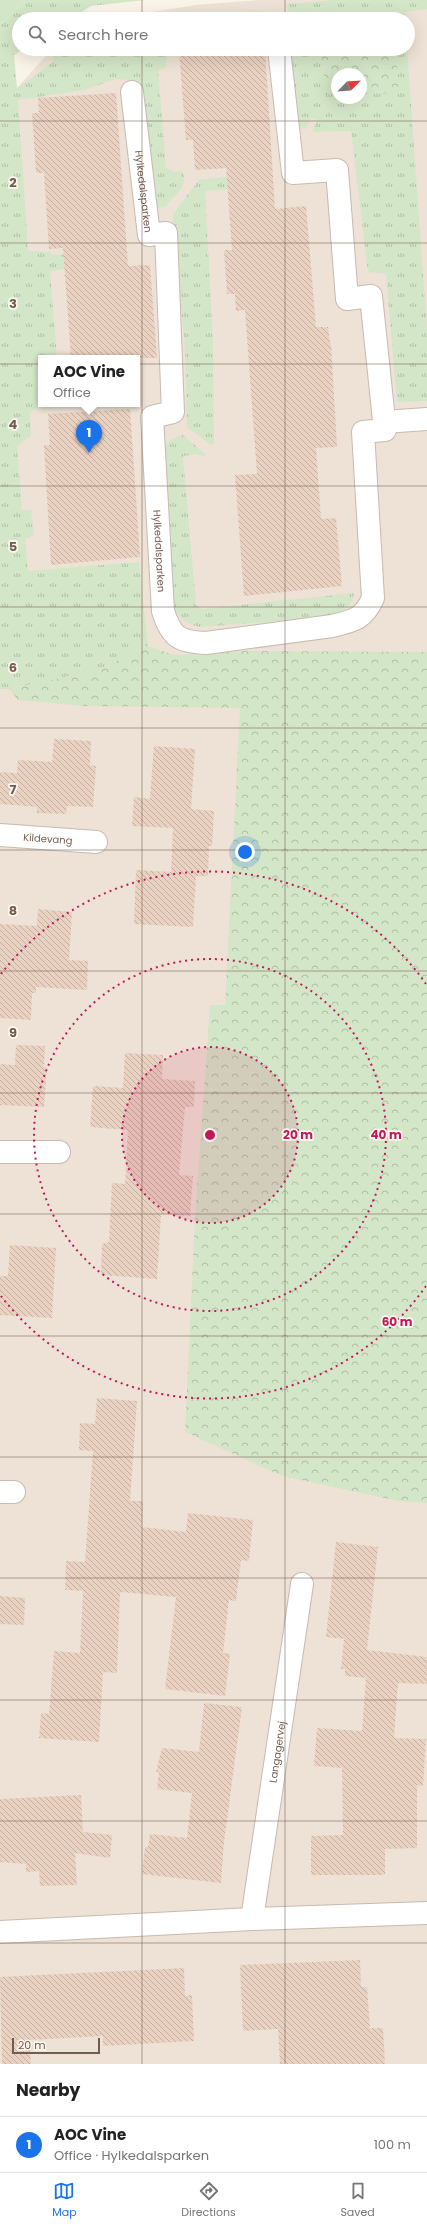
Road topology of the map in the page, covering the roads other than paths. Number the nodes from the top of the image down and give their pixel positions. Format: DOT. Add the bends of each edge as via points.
graph roads {
  1 [pos="280,56"];
  2 [pos="132,92"];
  3 [pos="427,419"];
  4 [pos="384,422"];
  5 [pos="0,836"];
  6 [pos="96,842"];
  7 [pos="0,1152"];
  8 [pos="59,1152"];
  9 [pos="302,1584"];
  10 [pos="427,1913"];
  11 [pos="252,1919"];
  12 [pos="0,1932"];
  1 -- 4 [label="street" via="293,173 337,170 347,299 371,296"];
  2 -- 4 [label="street, Hylkedalsparken" via="149,235 166,233 173,412 152,417 163,611 167,625 177,638 206,643 332,626 352,621 368,610 373,598 363,432 385,430"];
  3 -- 4 [label="street"];
  5 -- 6 [label="street, Kildevang"];
  7 -- 8 [label="street"];
  9 -- 11 [label="street, Langagervej"];
  10 -- 11 [label="street"];
  11 -- 12 [label="street"];
}
